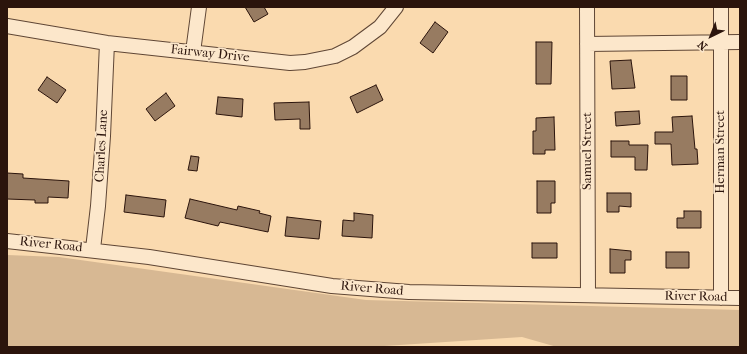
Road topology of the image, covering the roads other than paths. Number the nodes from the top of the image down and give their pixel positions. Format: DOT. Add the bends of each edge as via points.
graph roads {
  1 [pos="199,7"];
  2 [pos="396,7"];
  3 [pos="587,7"];
  4 [pos="722,7"];
  5 [pos="7,26"];
  6 [pos="740,42"];
  7 [pos="107,43"];
  8 [pos="721,43"];
  9 [pos="587,44"];
  10 [pos="192,52"];
  11 [pos="7,241"];
  12 [pos="93,249"];
  13 [pos="588,295"];
  14 [pos="721,298"];
  15 [pos="740,298"];
  1 -- 10 [label="street"];
  2 -- 10 [label="street, Fairway Drive" via="368,38 320,60 290,63"];
  3 -- 9 [label="street, Samuel Street"];
  4 -- 8 [label="street, Herman Street"];
  5 -- 7 [label="street, Fairway Drive"];
  6 -- 8 [label="street"];
  7 -- 10 [label="street, Fairway Drive"];
  7 -- 12 [label="street, Charles Lane" via="103,144"];
  8 -- 9 [label="street"];
  8 -- 14 [label="street, Herman Street"];
  9 -- 13 [label="street, Samuel Street"];
  11 -- 12 [label="street, River Road"];
  12 -- 13 [label="street, River Road" via="332,286 409,292"];
  13 -- 14 [label="street, River Road"];
  14 -- 15 [label="street, River Road"];
}
